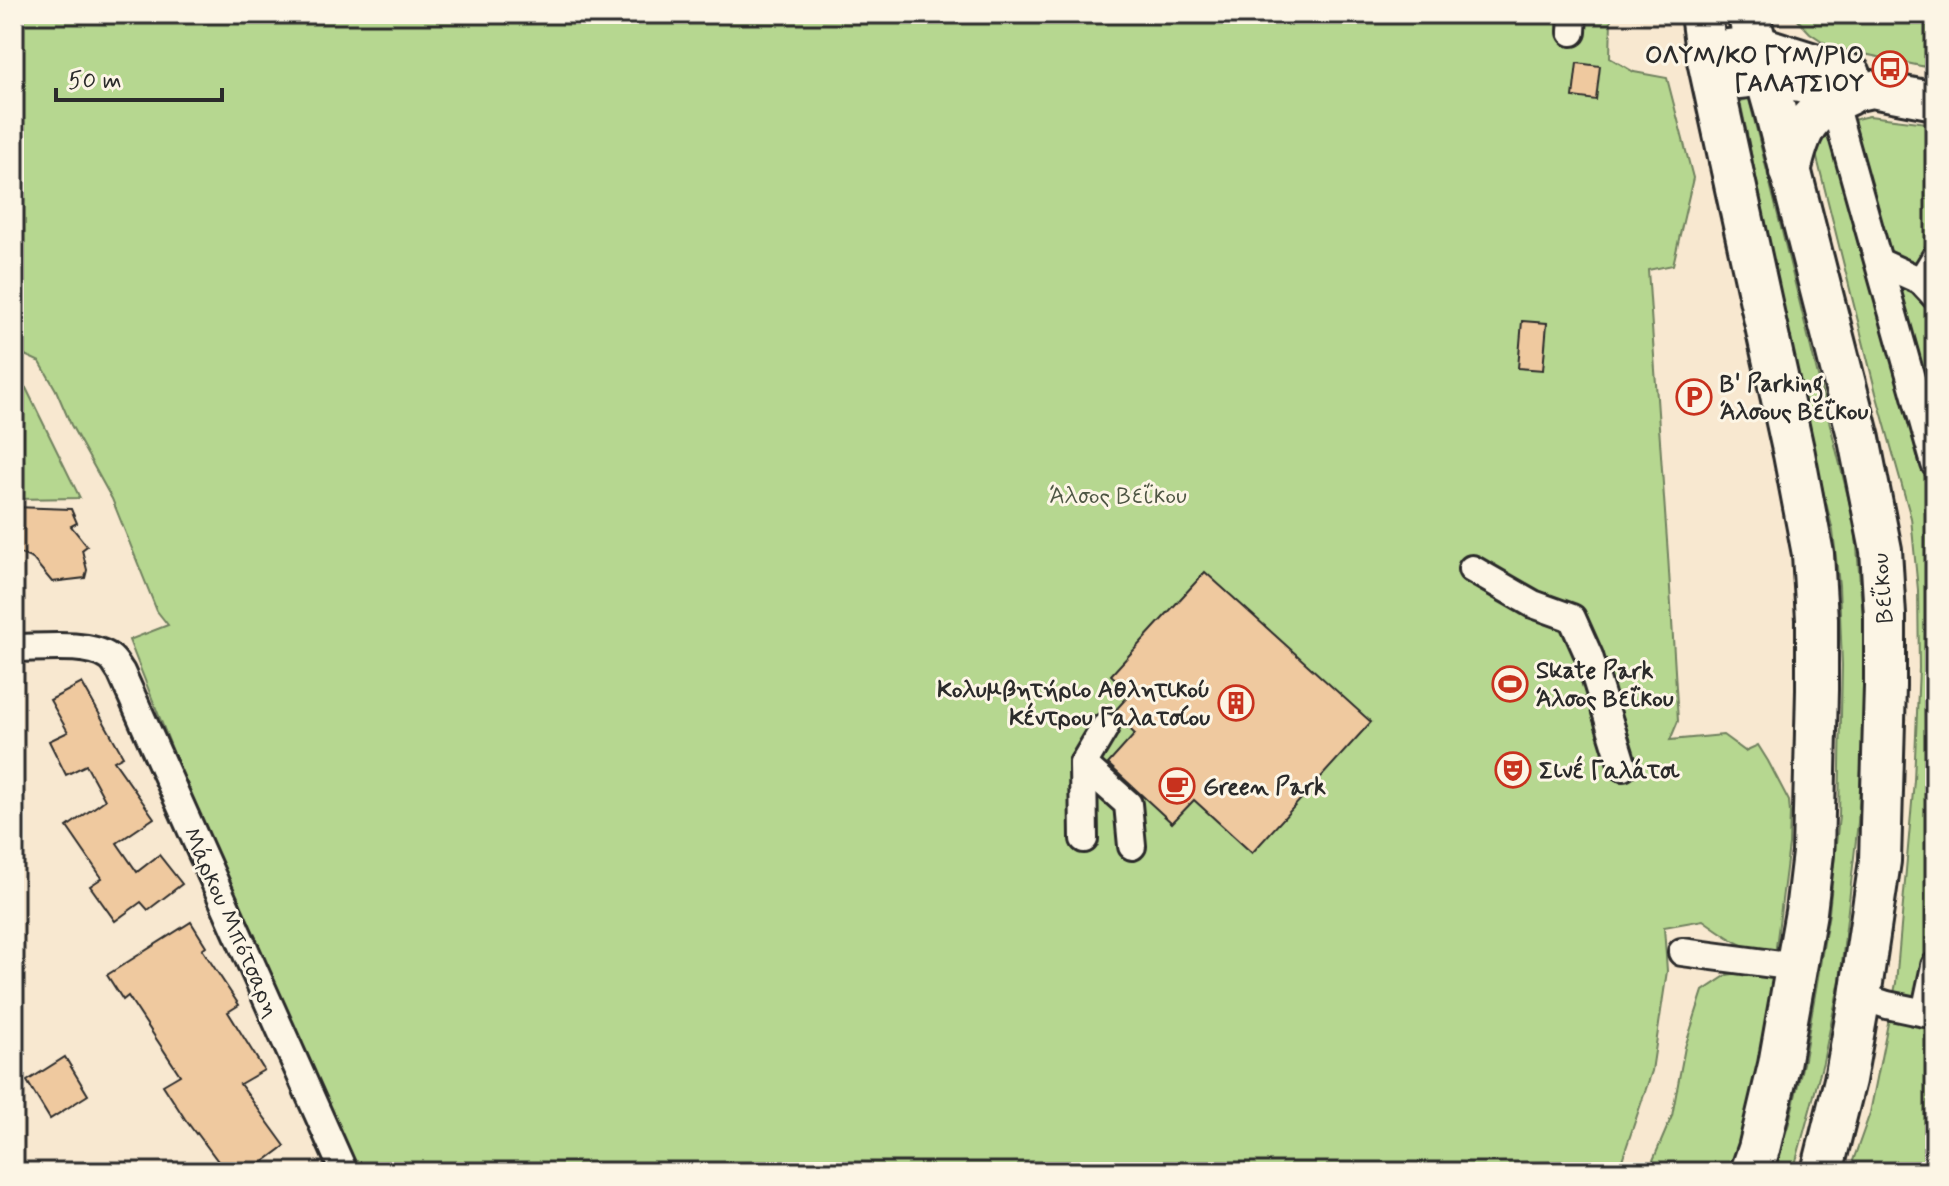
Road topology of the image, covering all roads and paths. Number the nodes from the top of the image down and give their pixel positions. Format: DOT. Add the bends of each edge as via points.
graph roads {
  1 [pos="1757,45"];
  2 [pos="1706,49"];
  3 [pos="1853,100"];
  4 [pos="1935,101"];
  5 [pos="1790,172"];
  6 [pos="1935,258"];
  7 [pos="1879,262"];
  8 [pos="1928,289"];
  9 [pos="1935,464"];
  10 [pos="1472,569"];
  11 [pos="14,648"];
  12 [pos="1105,727"];
  13 [pos="1083,764"];
  14 [pos="1623,767"];
  15 [pos="1084,839"];
  16 [pos="1132,846"];
  17 [pos="1682,952"];
  18 [pos="1935,966"];
  19 [pos="1796,967"];
  20 [pos="1860,996"];
  21 [pos="344,1172"];
  22 [pos="1751,1172"];
  23 [pos="1822,1172"];
  1 -- 2 [label="street"];
  1 -- 3 [label="street"];
  1 -- 5 [label="main road, Βεΐκου"];
  2 -- 19 [label="main road" via="1813,554 1813,853"];
  3 -- 4 [label="street"];
  3 -- 5 [label="main road" via="1830,102 1812,117 1797,142"];
  3 -- 7 [label="street"];
  5 -- 20 [label="main road, Βεΐκου" via="1859,439 1881,550 1885,686 1880,861"];
  6 -- 8 [label="street"];
  7 -- 8 [label="street"];
  7 -- 9 [label="street"];
  10 -- 14 [label="street" via="1533,604 1572,618"];
  11 -- 21 [label="street, Μάρκου Μπότσαρη" via="91,649 113,659"];
  12 -- 13 [label="street"];
  13 -- 15 [label="street"];
  13 -- 16 [label="street" via="1128,804"];
  17 -- 19 [label="street"];
  18 -- 20 [label="street" via="1925,1013"];
  19 -- 22 [label="main road" via="1779,1065"];
  20 -- 23 [label="main road, Βεΐκου"];
}
